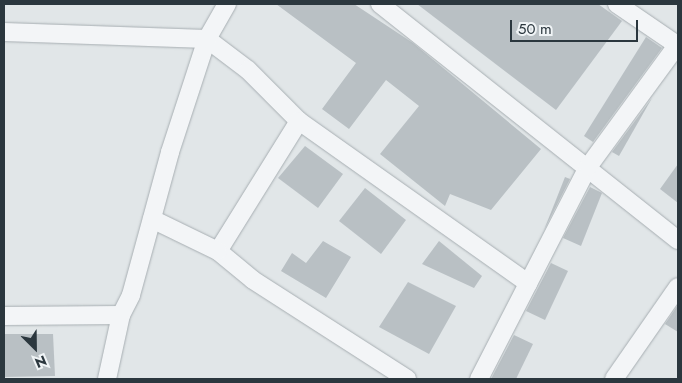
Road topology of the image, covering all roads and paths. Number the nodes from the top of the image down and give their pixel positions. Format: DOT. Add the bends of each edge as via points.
graph roads {
  1 [pos="227,4"];
  2 [pos="380,4"];
  3 [pos="617,4"];
  4 [pos="4,32"];
  5 [pos="207,39"];
  6 [pos="678,45"];
  7 [pos="299,121"];
  8 [pos="588,167"];
  9 [pos="152,219"];
  10 [pos="678,240"];
  11 [pos="218,251"];
  12 [pos="528,283"];
  13 [pos="678,287"];
  14 [pos="121,315"];
  15 [pos="4,316"];
  16 [pos="107,379"];
  17 [pos="407,379"];
  18 [pos="479,379"];
  19 [pos="614,379"];
  1 -- 5 [label="street"];
  2 -- 8 [label="street"];
  3 -- 6 [label="street"];
  4 -- 5 [label="street"];
  5 -- 7 [label="street" via="248,70"];
  5 -- 9 [label="street"];
  6 -- 8 [label="street"];
  7 -- 11 [label="street"];
  7 -- 12 [label="street"];
  8 -- 10 [label="street"];
  8 -- 12 [label="street"];
  9 -- 11 [label="street"];
  9 -- 14 [label="street" via="131,295"];
  11 -- 17 [label="street" via="253,280"];
  12 -- 18 [label="street"];
  13 -- 19 [label="street"];
  14 -- 15 [label="street"];
  14 -- 16 [label="street"];
}
